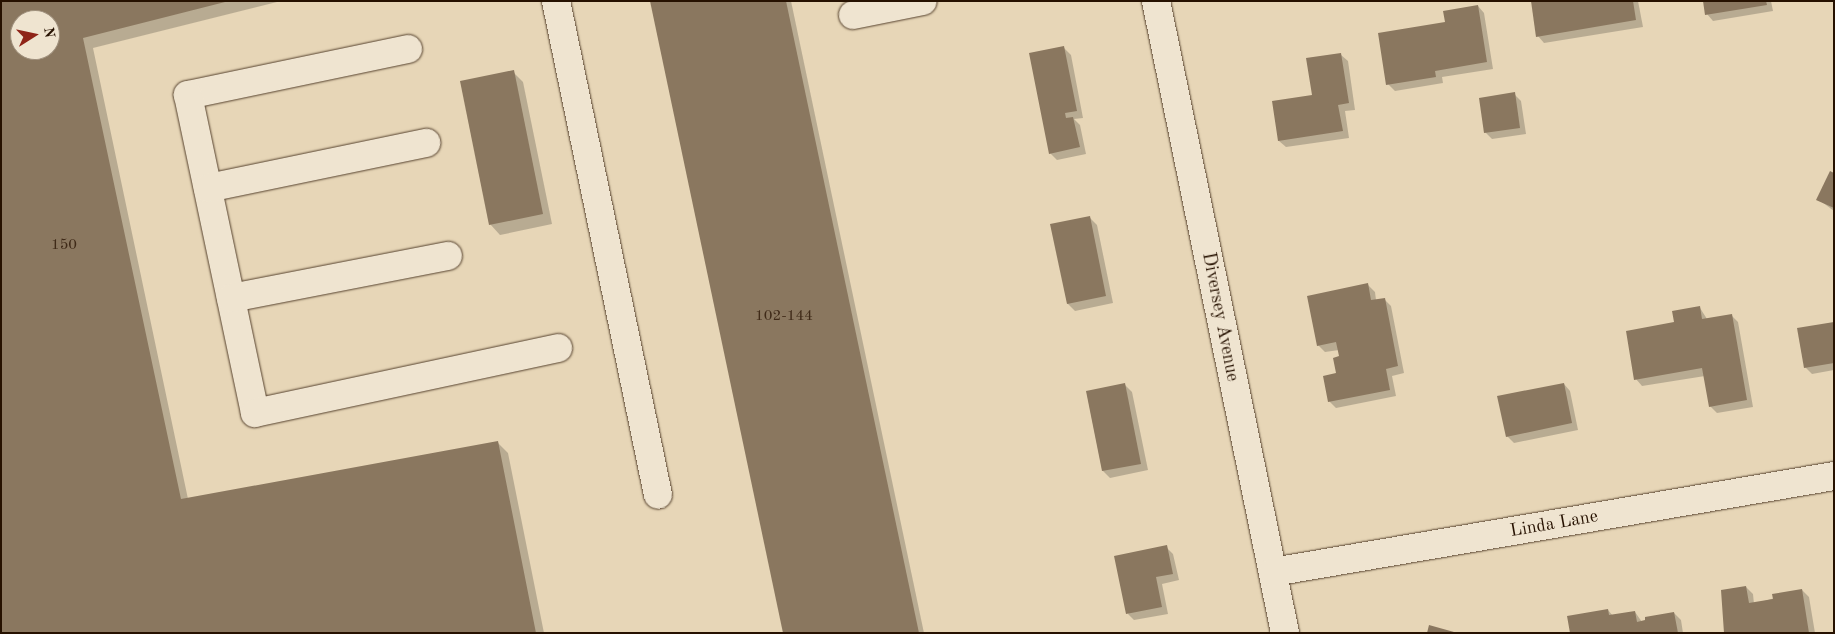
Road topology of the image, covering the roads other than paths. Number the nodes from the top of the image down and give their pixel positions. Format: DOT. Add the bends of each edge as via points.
graph roads {
  1 [pos="556,1"];
  2 [pos="924,1"];
  3 [pos="1156,1"];
  4 [pos="853,15"];
  5 [pos="408,49"];
  6 [pos="426,144"];
  7 [pos="208,188"];
  8 [pos="448,256"];
  9 [pos="231,298"];
  10 [pos="558,348"];
  11 [pos="1834,476"];
  12 [pos="658,495"];
  13 [pos="1273,572"];
  14 [pos="1285,633"];
  1 -- 12 [label="street"];
  2 -- 4 [label="street"];
  3 -- 13 [label="street, Diversey Avenue"];
  5 -- 7 [label="street" via="188,95"];
  6 -- 7 [label="street"];
  7 -- 9 [label="street"];
  8 -- 9 [label="street"];
  9 -- 10 [label="street" via="256,413"];
  11 -- 13 [label="street, Linda Lane"];
  13 -- 14 [label="street, Diversey Avenue"];
}
